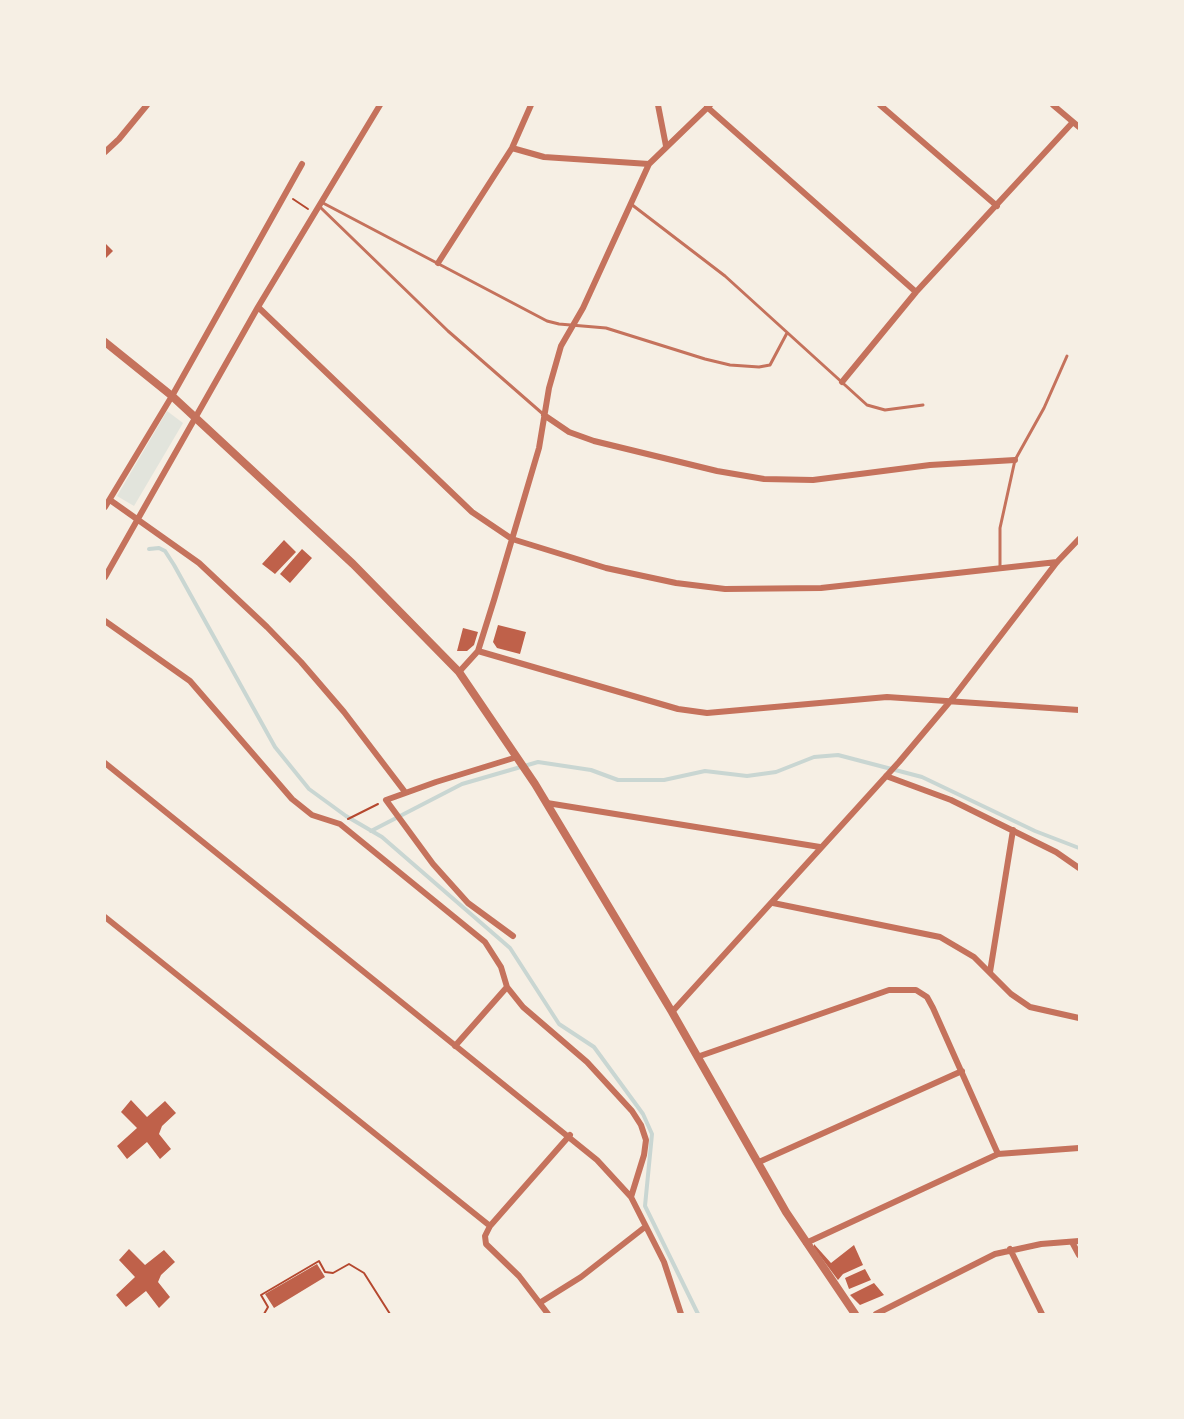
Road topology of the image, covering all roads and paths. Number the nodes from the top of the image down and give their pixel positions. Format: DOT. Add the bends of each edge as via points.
graph roads {
  1 [pos="147,105"];
  2 [pos="380,105"];
  3 [pos="531,105"];
  4 [pos="658,105"];
  5 [pos="880,105"];
  6 [pos="1053,105"];
  7 [pos="708,106"];
  8 [pos="1072,122"];
  9 [pos="1079,127"];
  10 [pos="666,146"];
  11 [pos="512,148"];
  12 [pos="105,152"];
  13 [pos="302,164"];
  14 [pos="649,164"];
  15 [pos="285,194"];
  16 [pos="630,203"];
  17 [pos="321,205"];
  18 [pos="997,206"];
  19 [pos="316,214"];
  20 [pos="438,263"];
  21 [pos="916,292"];
  22 [pos="258,307"];
  23 [pos="574,325"];
  24 [pos="788,333"];
  25 [pos="105,342"];
  26 [pos="1067,356"];
  27 [pos="842,382"];
  28 [pos="172,396"];
  29 [pos="923,405"];
  30 [pos="544,415"];
  31 [pos="195,419"];
  32 [pos="1015,460"];
  33 [pos="110,500"];
  34 [pos="105,507"];
  35 [pos="139,518"];
  36 [pos="512,539"];
  37 [pos="1079,539"];
  38 [pos="1057,562"];
  39 [pos="1000,568"];
  40 [pos="105,577"];
  41 [pos="105,621"];
  42 [pos="478,651"];
  43 [pos="459,672"];
  44 [pos="952,699"];
  45 [pos="1079,710"];
  46 [pos="520,761"];
  47 [pos="105,763"];
  48 [pos="887,775"];
  49 [pos="405,792"];
  50 [pos="383,802"];
  51 [pos="547,803"];
  52 [pos="348,820"];
  53 [pos="1013,830"];
  54 [pos="820,847"];
  55 [pos="1079,868"];
  56 [pos="773,903"];
  57 [pos="105,917"];
  58 [pos="513,936"];
  59 [pos="990,972"];
  60 [pos="507,987"];
  61 [pos="672,1012"];
  62 [pos="1079,1018"];
  63 [pos="455,1046"];
  64 [pos="697,1057"];
  65 [pos="962,1071"];
  66 [pos="570,1136"];
  67 [pos="1079,1148"];
  68 [pos="998,1154"];
  69 [pos="759,1162"];
  70 [pos="631,1197"];
  71 [pos="490,1226"];
  72 [pos="645,1227"];
  73 [pos="1075,1241"];
  74 [pos="806,1244"];
  75 [pos="1010,1249"];
  76 [pos="1079,1255"];
  77 [pos="541,1302"];
  78 [pos="264,1314"];
  79 [pos="390,1314"];
  80 [pos="549,1314"];
  81 [pos="681,1314"];
  82 [pos="855,1314"];
  83 [pos="876,1314"];
  84 [pos="1042,1314"];
  1 -- 12 [label="street"];
  2 -- 17 [label="street"];
  3 -- 11 [label="street"];
  4 -- 10 [label="street"];
  5 -- 18 [label="street"];
  6 -- 8 [label="street"];
  7 -- 10 [label="street"];
  7 -- 21 [label="street"];
  8 -- 9 [label="street"];
  8 -- 18 [label="street"];
  10 -- 14 [label="street"];
  11 -- 14 [label="street" via="544,157"];
  11 -- 20 [label="street"];
  13 -- 15 [label="street"];
  14 -- 16 [label="street"];
  15 -- 19 [label="path"];
  15 -- 28 [label="street"];
  16 -- 23 [label="street"];
  16 -- 24 [label="lane" via="725,276"];
  17 -- 19 [label="street"];
  17 -- 20 [label="lane"];
  17 -- 30 [label="lane" via="448,331"];
  18 -- 21 [label="street"];
  19 -- 22 [label="street"];
  20 -- 23 [label="lane" via="548,321"];
  21 -- 27 [label="street"];
  22 -- 31 [label="street"];
  22 -- 36 [label="street" via="472,512"];
  23 -- 24 [label="lane" via="606,328 729,365 759,368 770,365"];
  23 -- 30 [label="street" via="561,346"];
  24 -- 27 [label="lane"];
  25 -- 28 [label="street"];
  26 -- 32 [label="lane"];
  27 -- 29 [label="lane" via="876,409 900,410"];
  28 -- 31 [label="street"];
  28 -- 33 [label="street"];
  30 -- 32 [label="street" via="569,432 594,441 764,479 813,480 930,465"];
  30 -- 36 [label="street" via="539,448"];
  31 -- 35 [label="street"];
  31 -- 43 [label="street" via="353,564"];
  32 -- 39 [label="lane" via="1000,528"];
  33 -- 34 [label="street"];
  33 -- 35 [label="street"];
  35 -- 40 [label="street"];
  35 -- 49 [label="street" via="199,562 301,662"];
  36 -- 39 [label="street" via="606,568 725,589 821,588"];
  36 -- 42 [label="street"];
  37 -- 38 [label="street"];
  38 -- 39 [label="street"];
  38 -- 44 [label="street"];
  41 -- 60 [label="street" via="190,681 292,799 312,815 340,824 485,942 501,967"];
  42 -- 43 [label="street"];
  42 -- 44 [label="street" via="678,709 707,713 888,697"];
  43 -- 46 [label="street"];
  44 -- 45 [label="street"];
  44 -- 48 [label="street"];
  46 -- 49 [label="street"];
  46 -- 51 [label="street"];
  47 -- 63 [label="street"];
  48 -- 53 [label="street"];
  48 -- 54 [label="street"];
  49 -- 50 [label="street"];
  50 -- 52 [label="path"];
  50 -- 58 [label="street" via="468,903"];
  51 -- 54 [label="street"];
  51 -- 61 [label="street"];
  53 -- 55 [label="street"];
  53 -- 59 [label="street"];
  54 -- 56 [label="street"];
  56 -- 59 [label="street" via="940,937 959,946"];
  56 -- 61 [label="street"];
  57 -- 71 [label="street"];
  59 -- 62 [label="street" via="1030,1007"];
  60 -- 63 [label="street"];
  60 -- 70 [label="street" via="523,1007 588,1062 641,1125 646,1140 644,1155"];
  61 -- 64 [label="street"];
  63 -- 66 [label="street"];
  64 -- 65 [label="street" via="903,988 916,990 927,998"];
  64 -- 69 [label="street"];
  65 -- 68 [label="street"];
  65 -- 69 [label="street"];
  66 -- 70 [label="street"];
  66 -- 71 [label="street"];
  67 -- 68 [label="street"];
  68 -- 74 [label="street"];
  69 -- 74 [label="street"];
  70 -- 72 [label="street"];
  71 -- 77 [label="street" via="486,1244"];
  72 -- 77 [label="street" via="581,1277"];
  72 -- 81 [label="street" via="674,1288"];
  73 -- 75 [label="street"];
  73 -- 76 [label="street"];
  74 -- 82 [label="street"];
  75 -- 83 [label="street"];
  75 -- 84 [label="street"];
  77 -- 80 [label="street"];
  78 -- 79 [label="path" via="268,1307 261,1295 319,1261 326,1272 333,1273 349,1264 364,1274"];
}
